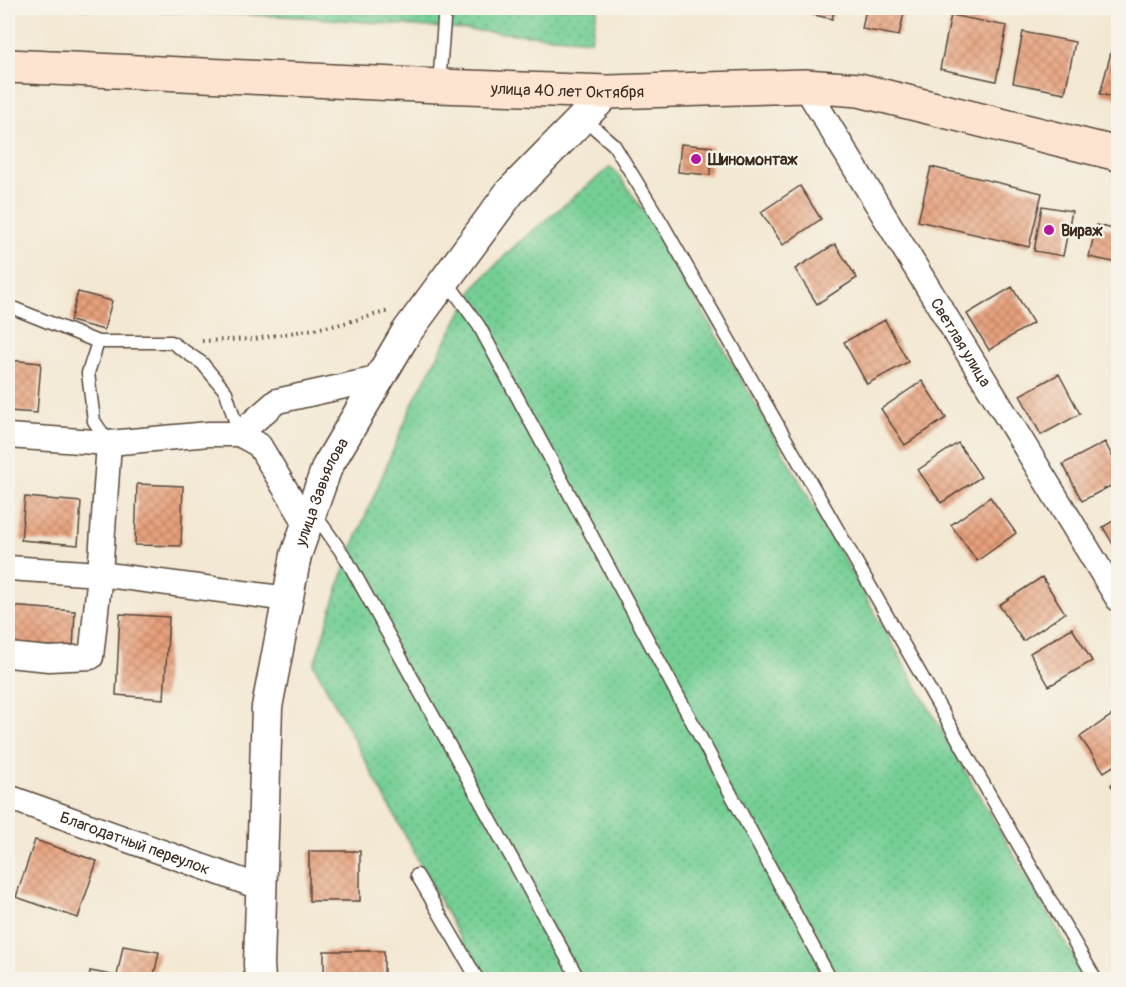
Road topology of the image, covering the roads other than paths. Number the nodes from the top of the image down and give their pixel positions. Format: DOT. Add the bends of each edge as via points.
graph roads {
  1 [pos="445,8"];
  2 [pos="8,66"];
  3 [pos="439,86"];
  4 [pos="805,86"];
  5 [pos="608,92"];
  6 [pos="582,117"];
  7 [pos="1119,154"];
  8 [pos="438,290"];
  9 [pos="8,306"];
  10 [pos="98,342"];
  11 [pos="381,378"];
  12 [pos="239,434"];
  13 [pos="8,436"];
  14 [pos="109,443"];
  15 [pos="309,517"];
  16 [pos="8,568"];
  17 [pos="100,574"];
  18 [pos="1119,598"];
  19 [pos="288,599"];
  20 [pos="8,655"];
  21 [pos="8,797"];
  22 [pos="417,875"];
  23 [pos="262,888"];
  24 [pos="257,974"];
  25 [pos="478,980"];
  26 [pos="579,980"];
  27 [pos="831,980"];
  28 [pos="1096,980"];
  1 -- 3 [label="lane"];
  2 -- 3 [label="main road, улица 40 лет Октября"];
  3 -- 5 [label="main road, улица 40 лет Октября"];
  4 -- 5 [label="main road, улица 40 лет Октября"];
  4 -- 7 [label="main road, улица 40 лет Октября" via="859,90"];
  4 -- 18 [label="street, Светлая улица"];
  5 -- 6 [label="street, улица Завьялова"];
  6 -- 8 [label="street, улица Завьялова" via="510,192"];
  6 -- 28 [label="lane" via="614,146 663,225"];
  8 -- 11 [label="street, улица Завьялова" via="406,333"];
  8 -- 27 [label="lane" via="479,326"];
  9 -- 10 [label="lane"];
  10 -- 12 [label="lane" via="171,342 202,363 226,392"];
  10 -- 14 [label="lane" via="88,373 94,421"];
  11 -- 12 [label="street" via="277,401"];
  11 -- 15 [label="street, улица Завьялова" via="327,467"];
  12 -- 14 [label="street"];
  12 -- 15 [label="street" via="259,446"];
  13 -- 14 [label="street"];
  14 -- 17 [label="street"];
  15 -- 19 [label="street, улица Завьялова" via="296,555"];
  15 -- 26 [label="lane" via="347,560"];
  16 -- 17 [label="street"];
  17 -- 19 [label="street"];
  17 -- 20 [label="street" via="91,657 49,659"];
  19 -- 23 [label="street, улица Завьялова" via="267,707"];
  21 -- 23 [label="street, Благодатный переулок"];
  22 -- 25 [label="lane"];
  23 -- 24 [label="street, улица Завьялова"];
}
